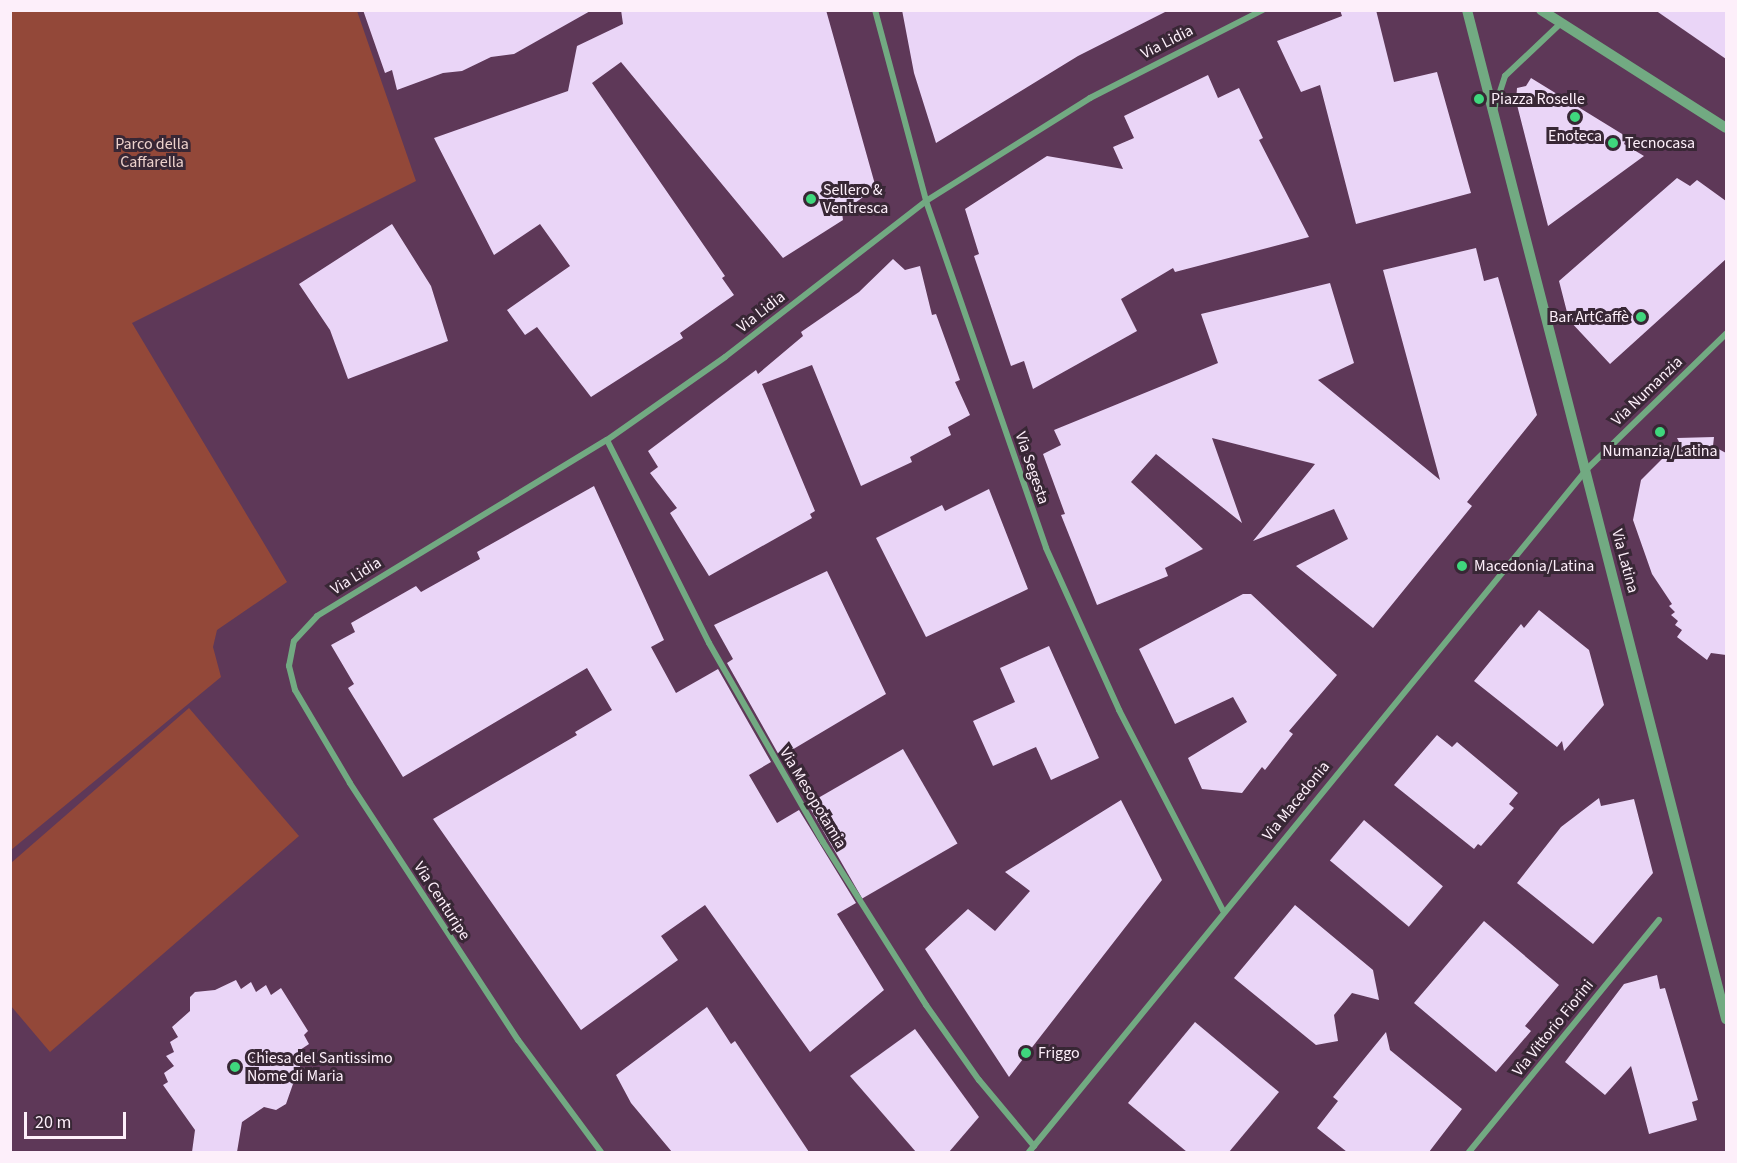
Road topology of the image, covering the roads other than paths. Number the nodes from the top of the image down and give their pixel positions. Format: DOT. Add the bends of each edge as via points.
graph roads {
  1 [pos="875,10"];
  2 [pos="1263,10"];
  3 [pos="1467,10"];
  4 [pos="1541,10"];
  5 [pos="1560,24"];
  6 [pos="1494,110"];
  7 [pos="1726,128"];
  8 [pos="926,201"];
  9 [pos="1726,334"];
  10 [pos="607,440"];
  11 [pos="1587,469"];
  12 [pos="290,651"];
  13 [pos="1223,911"];
  14 [pos="1659,920"];
  15 [pos="1726,1019"];
  16 [pos="1034,1146"];
  17 [pos="601,1152"];
  18 [pos="1029,1152"];
  19 [pos="1469,1152"];
  1 -- 8 [label="street, Via Segesta"];
  2 -- 8 [label="street, Via Lidia" via="1090,98"];
  3 -- 6 [label="street"];
  4 -- 5 [label="street"];
  5 -- 6 [label="street" via="1505,76"];
  5 -- 7 [label="street"];
  6 -- 11 [label="street, Via Latina"];
  8 -- 10 [label="street, Via Lidia" via="725,357"];
  8 -- 13 [label="street, Via Segesta" via="1056,574 1140,753"];
  9 -- 11 [label="street, Via Numanzia"];
  10 -- 12 [label="street, Via Lidia" via="317,616 302,629"];
  10 -- 16 [label="street, Via Mesopotamia" via="723,669 823,842 926,1005 979,1080"];
  11 -- 13 [label="street, Via Macedonia"];
  11 -- 15 [label="street, Via Latina"];
  12 -- 17 [label="street, Via Centuripe" via="295,690 350,783 530,1058"];
  13 -- 16 [label="street, Via Macedonia"];
  14 -- 19 [label="street, Via Vittorio Fiorini"];
  16 -- 18 [label="street, Via Macedonia"];
}
